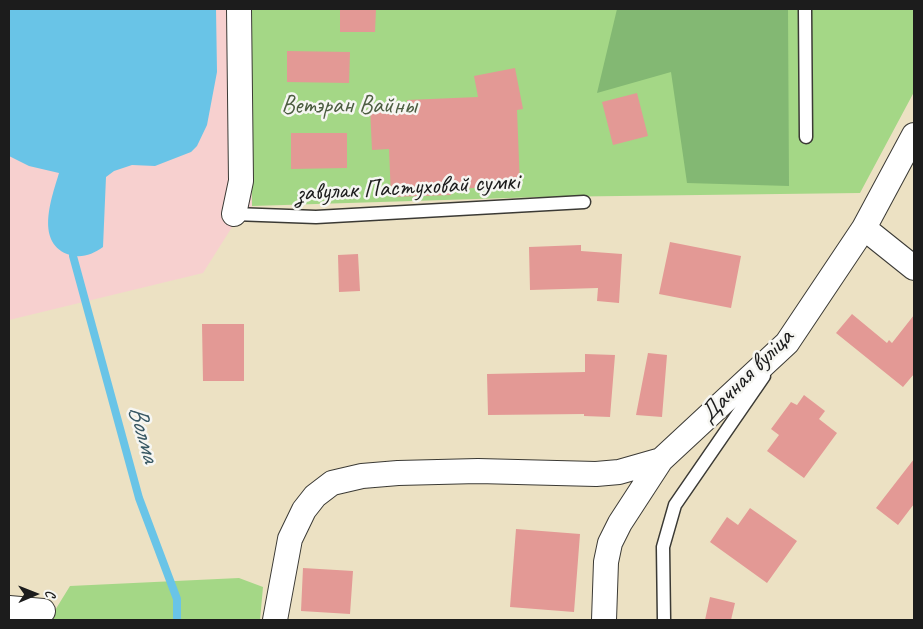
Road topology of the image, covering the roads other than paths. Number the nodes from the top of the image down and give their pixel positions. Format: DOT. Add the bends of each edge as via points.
graph roads {
  1 [pos="239,9"];
  2 [pos="805,9"];
  3 [pos="914,135"];
  4 [pos="806,137"];
  5 [pos="584,202"];
  6 [pos="234,214"];
  7 [pos="864,228"];
  8 [pos="914,268"];
  9 [pos="787,343"];
  10 [pos="661,460"];
  11 [pos="9,608"];
  12 [pos="43,611"];
  13 [pos="275,620"];
  14 [pos="604,620"];
  15 [pos="664,620"];
  1 -- 6 [label="street" via="240,182"];
  2 -- 4 [label="lane"];
  3 -- 7 [label="street, Дачная вуліца"];
  5 -- 6 [label="lane, завулак Пастуховай сумкі" via="316,216"];
  7 -- 8 [label="street"];
  7 -- 9 [label="street, Дачная вуліца"];
  9 -- 10 [label="street, Дачная вуліца"];
  9 -- 15 [label="lane" via="676,505 662,547"];
  10 -- 13 [label="street" via="604,474 407,473 362,476 332,483 304,510 290,539"];
  10 -- 14 [label="street, Дачная вуліца" via="610,543 606,562"];
  11 -- 12 [label="street"];
}
